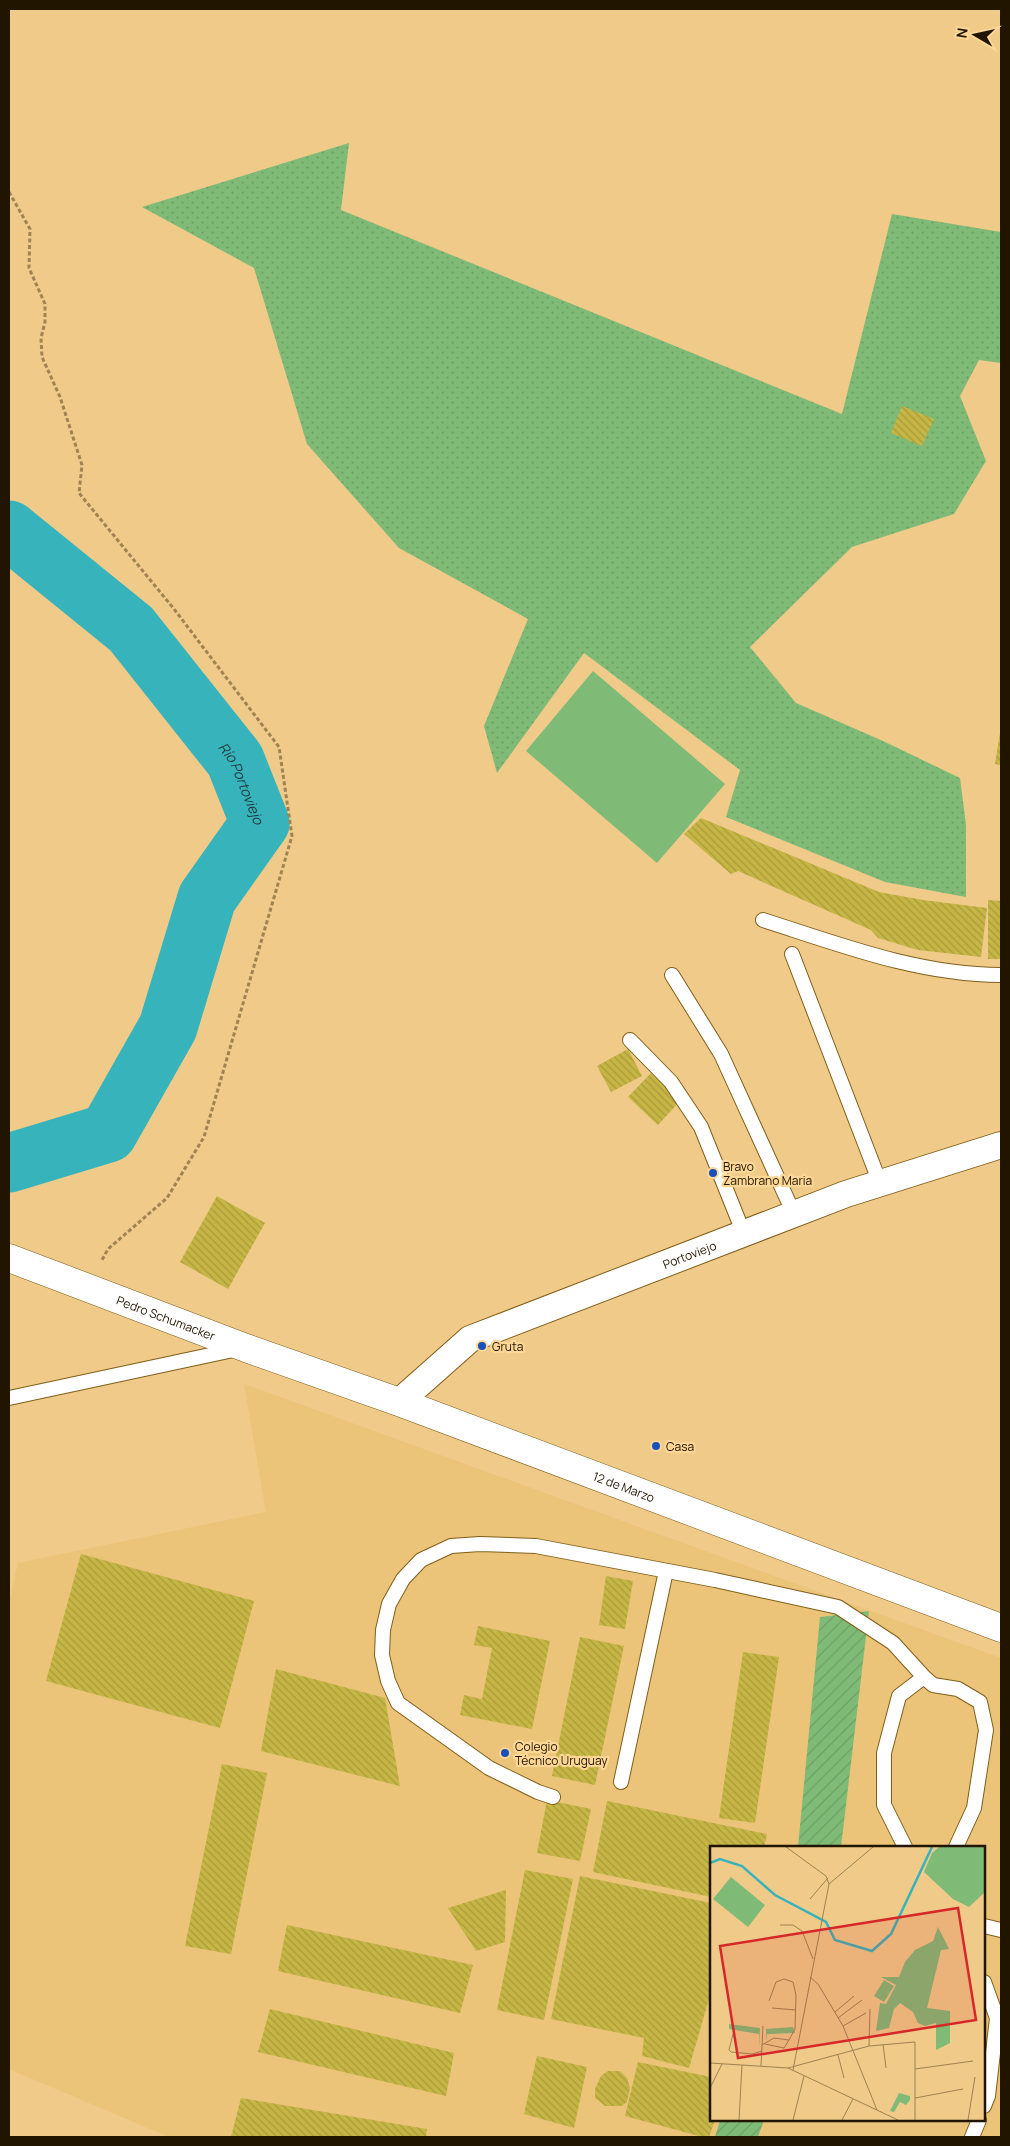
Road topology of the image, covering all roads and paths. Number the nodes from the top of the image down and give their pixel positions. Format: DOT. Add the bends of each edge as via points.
graph roads {
  1 [pos="9,192"];
  2 [pos="763,920"];
  3 [pos="792,954"];
  4 [pos="672,975"];
  5 [pos="1001,976"];
  6 [pos="630,1040"];
  7 [pos="1001,1145"];
  8 [pos="880,1183"];
  9 [pos="794,1214"];
  10 [pos="744,1234"];
  11 [pos="9,1258"];
  12 [pos="86,1287"];
  13 [pos="246,1348"];
  14 [pos="9,1398"];
  15 [pos="399,1402"];
  16 [pos="666,1571"];
  17 [pos="1001,1628"];
  18 [pos="924,1677"];
  19 [pos="621,1782"];
  20 [pos="553,1797"];
  21 [pos="904,1846"];
  22 [pos="956,1846"];
  23 [pos="985,1926"];
  24 [pos="1001,1930"];
  25 [pos="985,1985"];
  26 [pos="985,2104"];
  27 [pos="979,2121"];
  28 [pos="972,2137"];
  1 -- 12 [label="path" via="30,229 28,268 45,304 42,357 60,397 82,465 79,493 174,609 280,747 292,836 204,1137 167,1198 108,1249"];
  2 -- 5 [label="lane" via="934,970"];
  3 -- 8 [label="lane"];
  4 -- 9 [label="lane" via="721,1054"];
  6 -- 10 [label="lane" via="671,1082 701,1127"];
  7 -- 8 [label="street, Portoviejo"];
  8 -- 9 [label="street, Portoviejo"];
  9 -- 10 [label="street, Portoviejo"];
  10 -- 15 [label="street, Portoviejo" via="470,1339"];
  11 -- 12 [label="street, Pedro Schumacker"];
  12 -- 13 [label="street, Pedro Schumacker"];
  13 -- 14 [label="lane"];
  13 -- 15 [label="street, 12 de Marzo"];
  15 -- 17 [label="street, 12 de Marzo"];
  16 -- 18 [label="lane" via="838,1607 893,1643"];
  16 -- 19 [label="lane"];
  16 -- 20 [label="lane" via="536,1546 451,1546 421,1560 403,1580 389,1604 382,1654 388,1681 398,1703 489,1768"];
  18 -- 21 [label="lane" via="899,1696 884,1753 884,1805"];
  18 -- 22 [label="lane" via="933,1685 958,1689 980,1702 986,1730 974,1808"];
  23 -- 24 [label="lane"];
  25 -- 26 [label="lane" via="997,2018"];
  27 -- 28 [label="lane"];
}
